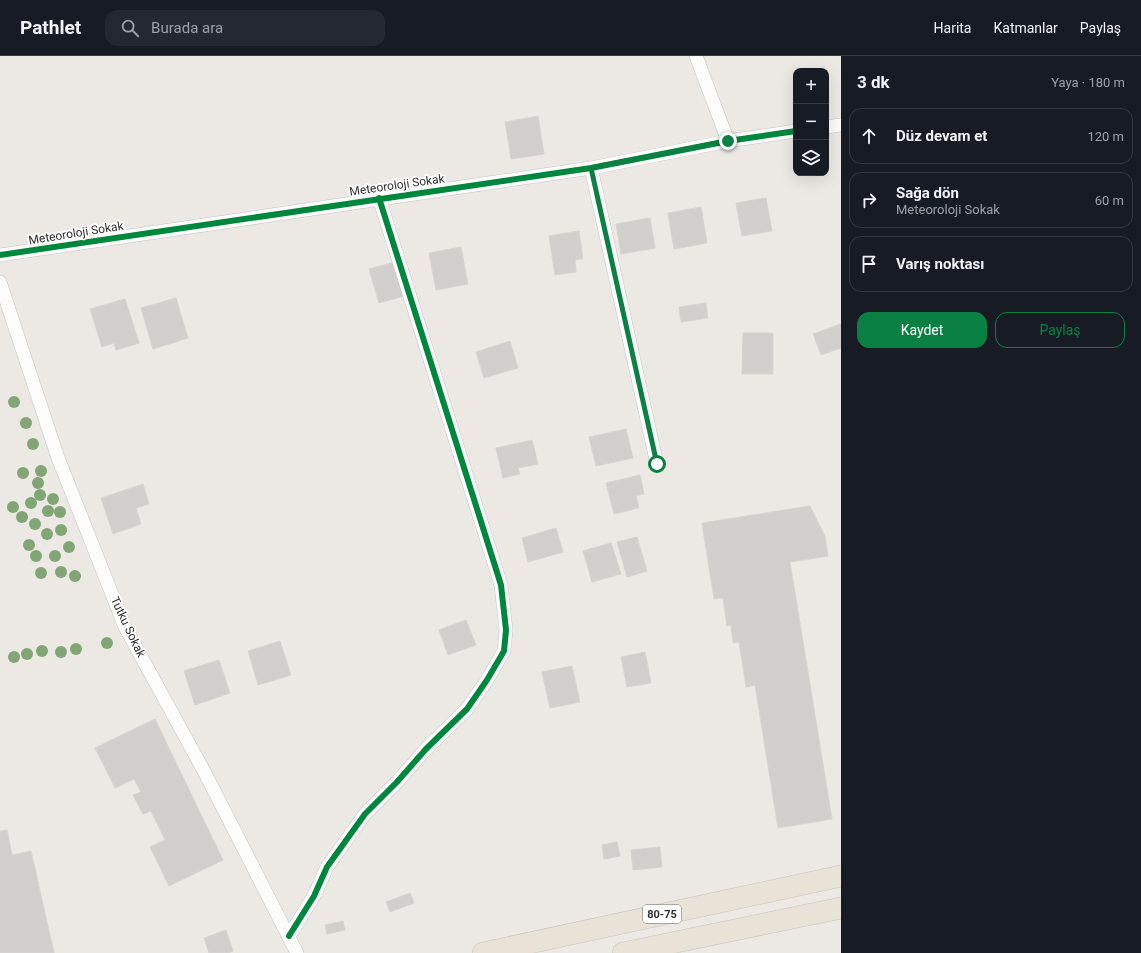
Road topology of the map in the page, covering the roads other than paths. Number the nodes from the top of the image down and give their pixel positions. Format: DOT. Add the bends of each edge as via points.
graph roads {
  1 [pos="696,56"];
  2 [pos="841,125"];
  3 [pos="829,126"];
  4 [pos="793,131"];
  5 [pos="728,141"];
  6 [pos="591,168"];
  7 [pos="379,198"];
  8 [pos="0,255"];
  9 [pos="0,282"];
  10 [pos="657,464"];
  11 [pos="841,876"];
  12 [pos="841,908"];
  13 [pos="289,936"];
  14 [pos="297,953"];
  15 [pos="483,953"];
  16 [pos="623,953"];
  1 -- 5 [label="street"];
  2 -- 3 [label="street"];
  4 -- 5 [label="street, Meteoroloji Sokak"];
  5 -- 6 [label="street, Meteoroloji Sokak"];
  6 -- 7 [label="street, Meteoroloji Sokak"];
  6 -- 10 [label="street"];
  7 -- 8 [label="street, Meteoroloji Sokak"];
  7 -- 13 [label="street" via="500,584 506,630 504,651 467,709 365,814 327,867 314,896"];
  9 -- 13 [label="street, Tutku Sokak" via="58,458 125,627 205,773"];
  11 -- 15 [label="highway, 80-75"];
  12 -- 16 [label="highway, 80-75"];
  13 -- 14 [label="street, Tutku Sokak"];
}
